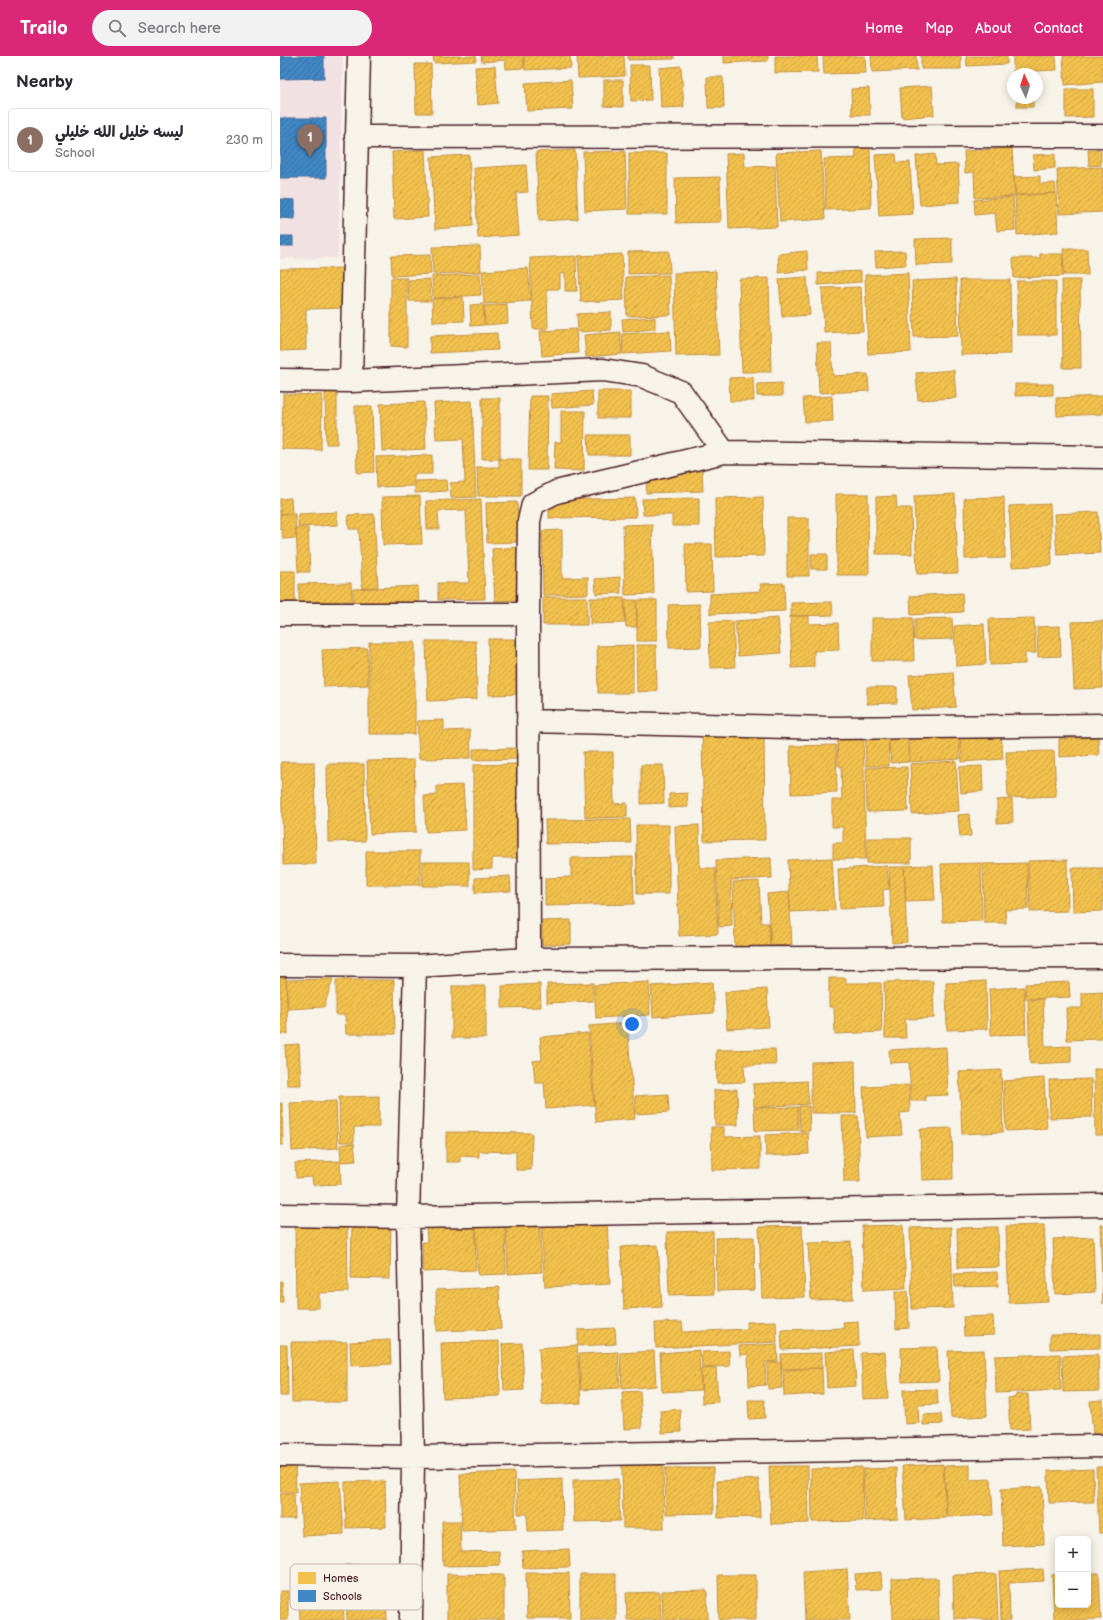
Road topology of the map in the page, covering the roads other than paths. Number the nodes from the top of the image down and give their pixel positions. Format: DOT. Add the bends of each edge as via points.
graph roads {
  1 [pos="359,56"];
  2 [pos="1103,136"];
  3 [pos="356,137"];
  4 [pos="280,380"];
  5 [pos="351,381"];
  6 [pos="724,452"];
  7 [pos="1103,457"];
  8 [pos="280,614"];
  9 [pos="528,614"];
  10 [pos="528,721"];
  11 [pos="1103,725"];
  12 [pos="1103,957"];
  13 [pos="530,960"];
  14 [pos="280,964"];
  15 [pos="415,966"];
  16 [pos="1103,1204"];
  17 [pos="280,1215"];
  18 [pos="408,1217"];
  19 [pos="1103,1446"];
  20 [pos="280,1455"];
  21 [pos="413,1457"];
  22 [pos="412,1564"];
  23 [pos="411,1610"];
  24 [pos="411,1620"];
  1 -- 3 [label="street"];
  2 -- 3 [label="street"];
  3 -- 5 [label="street"];
  4 -- 5 [label="street"];
  5 -- 6 [label="street" via="603,370 642,376 681,392"];
  6 -- 7 [label="street"];
  6 -- 9 [label="street" via="556,492 533,504 529,521"];
  8 -- 9 [label="street"];
  9 -- 10 [label="street"];
  10 -- 11 [label="street" via="829,728"];
  10 -- 13 [label="street"];
  12 -- 13 [label="street"];
  13 -- 15 [label="street"];
  14 -- 15 [label="street"];
  15 -- 18 [label="street"];
  16 -- 18 [label="street"];
  17 -- 18 [label="street"];
  18 -- 21 [label="street"];
  19 -- 21 [label="street"];
  20 -- 21 [label="street"];
  21 -- 22 [label="street"];
  23 -- 24 [label="street"];
}
